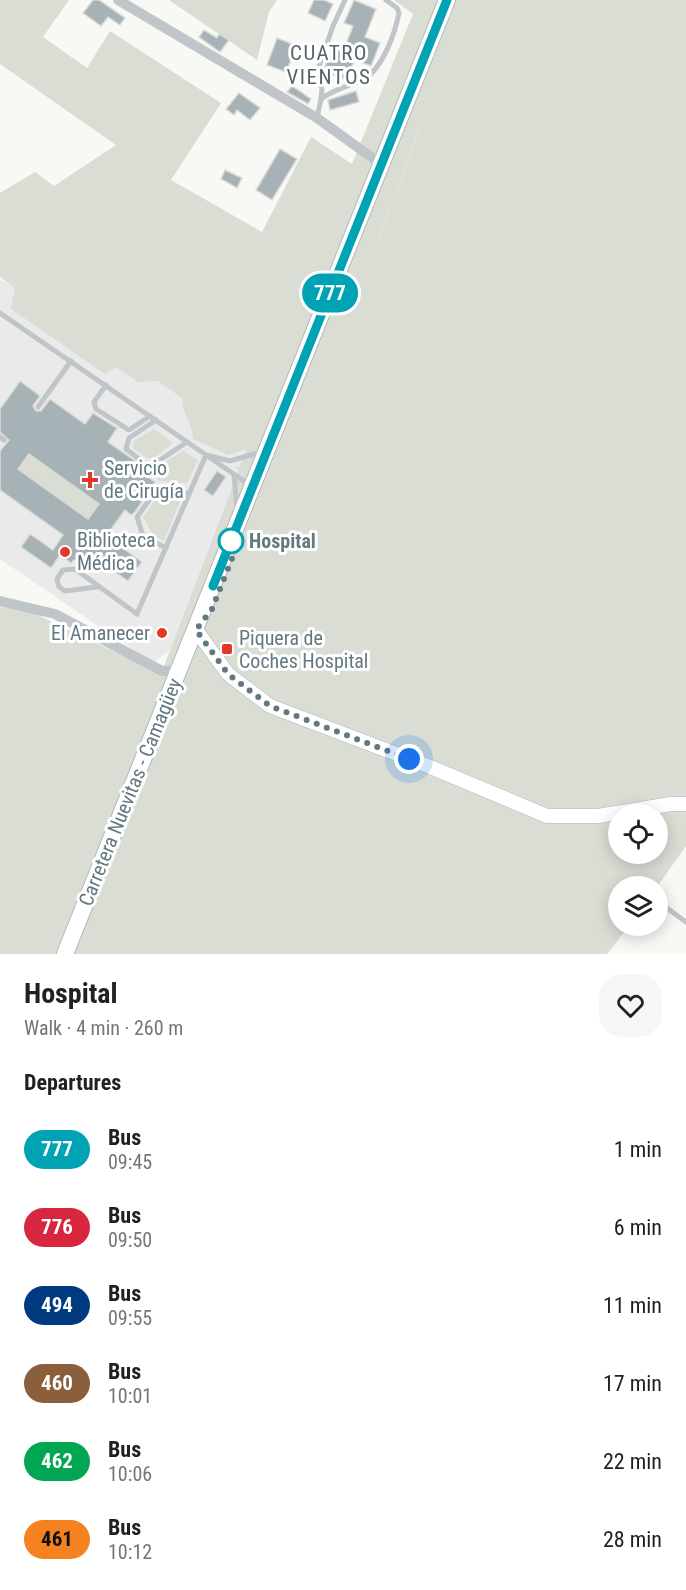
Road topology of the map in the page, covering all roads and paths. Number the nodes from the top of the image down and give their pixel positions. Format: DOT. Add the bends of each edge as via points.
graph roads {
  1 [pos="118,0"];
  2 [pos="345,0"];
  3 [pos="386,0"];
  4 [pos="447,0"];
  5 [pos="321,99"];
  6 [pos="317,118"];
  7 [pos="381,164"];
  8 [pos="0,312"];
  9 [pos="71,361"];
  10 [pos="106,385"];
  11 [pos="38,407"];
  12 [pos="153,418"];
  13 [pos="280,419"];
  14 [pos="187,442"];
  15 [pos="268,449"];
  16 [pos="206,455"];
  17 [pos="234,475"];
  18 [pos="252,487"];
  19 [pos="189,494"];
  20 [pos="237,506"];
  21 [pos="238,523"];
  22 [pos="166,548"];
  23 [pos="228,567"];
  24 [pos="97,587"];
  25 [pos="0,601"];
  26 [pos="212,609"];
  27 [pos="196,630"];
  28 [pos="181,665"];
  29 [pos="686,804"];
  30 [pos="668,910"];
  31 [pos="686,922"];
  32 [pos="65,954"];
  1 -- 6 [label="street"];
  2 -- 5 [label="lane" via="316,75 322,89"];
  3 -- 5 [label="lane" via="399,13 380,61 367,77"];
  4 -- 7 [label="highway, Carretera Nuevitas - Camagüey"];
  5 -- 6 [label="lane"];
  6 -- 7 [label="street"];
  7 -- 13 [label="highway, Carretera Nuevitas - Camagüey"];
  8 -- 9 [label="lane"];
  9 -- 10 [label="lane"];
  9 -- 11 [label="lane"];
  10 -- 12 [label="lane"];
  10 -- 12 [label="lane" via="94,402 96,409 123,429 129,430"];
  12 -- 14 [label="lane"];
  12 -- 14 [label="lane" via="129,438 126,449 144,463 154,464"];
  13 -- 15 [label="highway, Carretera Nuevitas - Camagüey"];
  13 -- 23 [label="lane, Carretera Nuevitas - Camagüey" via="277,441"];
  14 -- 16 [label="lane"];
  15 -- 16 [label="lane" via="230,461"];
  15 -- 18 [label="highway, Carretera Nuevitas - Camagüey"];
  16 -- 17 [label="lane"];
  16 -- 19 [label="lane"];
  17 -- 18 [label="lane"];
  17 -- 20 [label="lane"];
  18 -- 21 [label="highway, Carretera Nuevitas - Camagüey"];
  19 -- 22 [label="lane"];
  19 -- 22 [label="lane" via="175,488 157,489 137,517 143,536"];
  20 -- 21 [label="lane"];
  20 -- 27 [label="lane" via="200,602"];
  21 -- 27 [label="highway, Carretera Nuevitas - Camagüey"];
  22 -- 24 [label="lane" via="137,614"];
  24 -- 24 [label="lane" via="71,568 60,572 57,579 65,591"];
  25 -- 28 [label="street" via="56,614 162,671"];
  26 -- 27 [label="lane, Carretera Nuevitas - Camagüey"];
  27 -- 28 [label="highway, Carretera Nuevitas - Camagüey"];
  27 -- 29 [label="main road" via="228,674 270,706 547,816 598,816"];
  28 -- 32 [label="highway, Carretera Nuevitas - Camagüey"];
  30 -- 31 [label="lane"];
}
